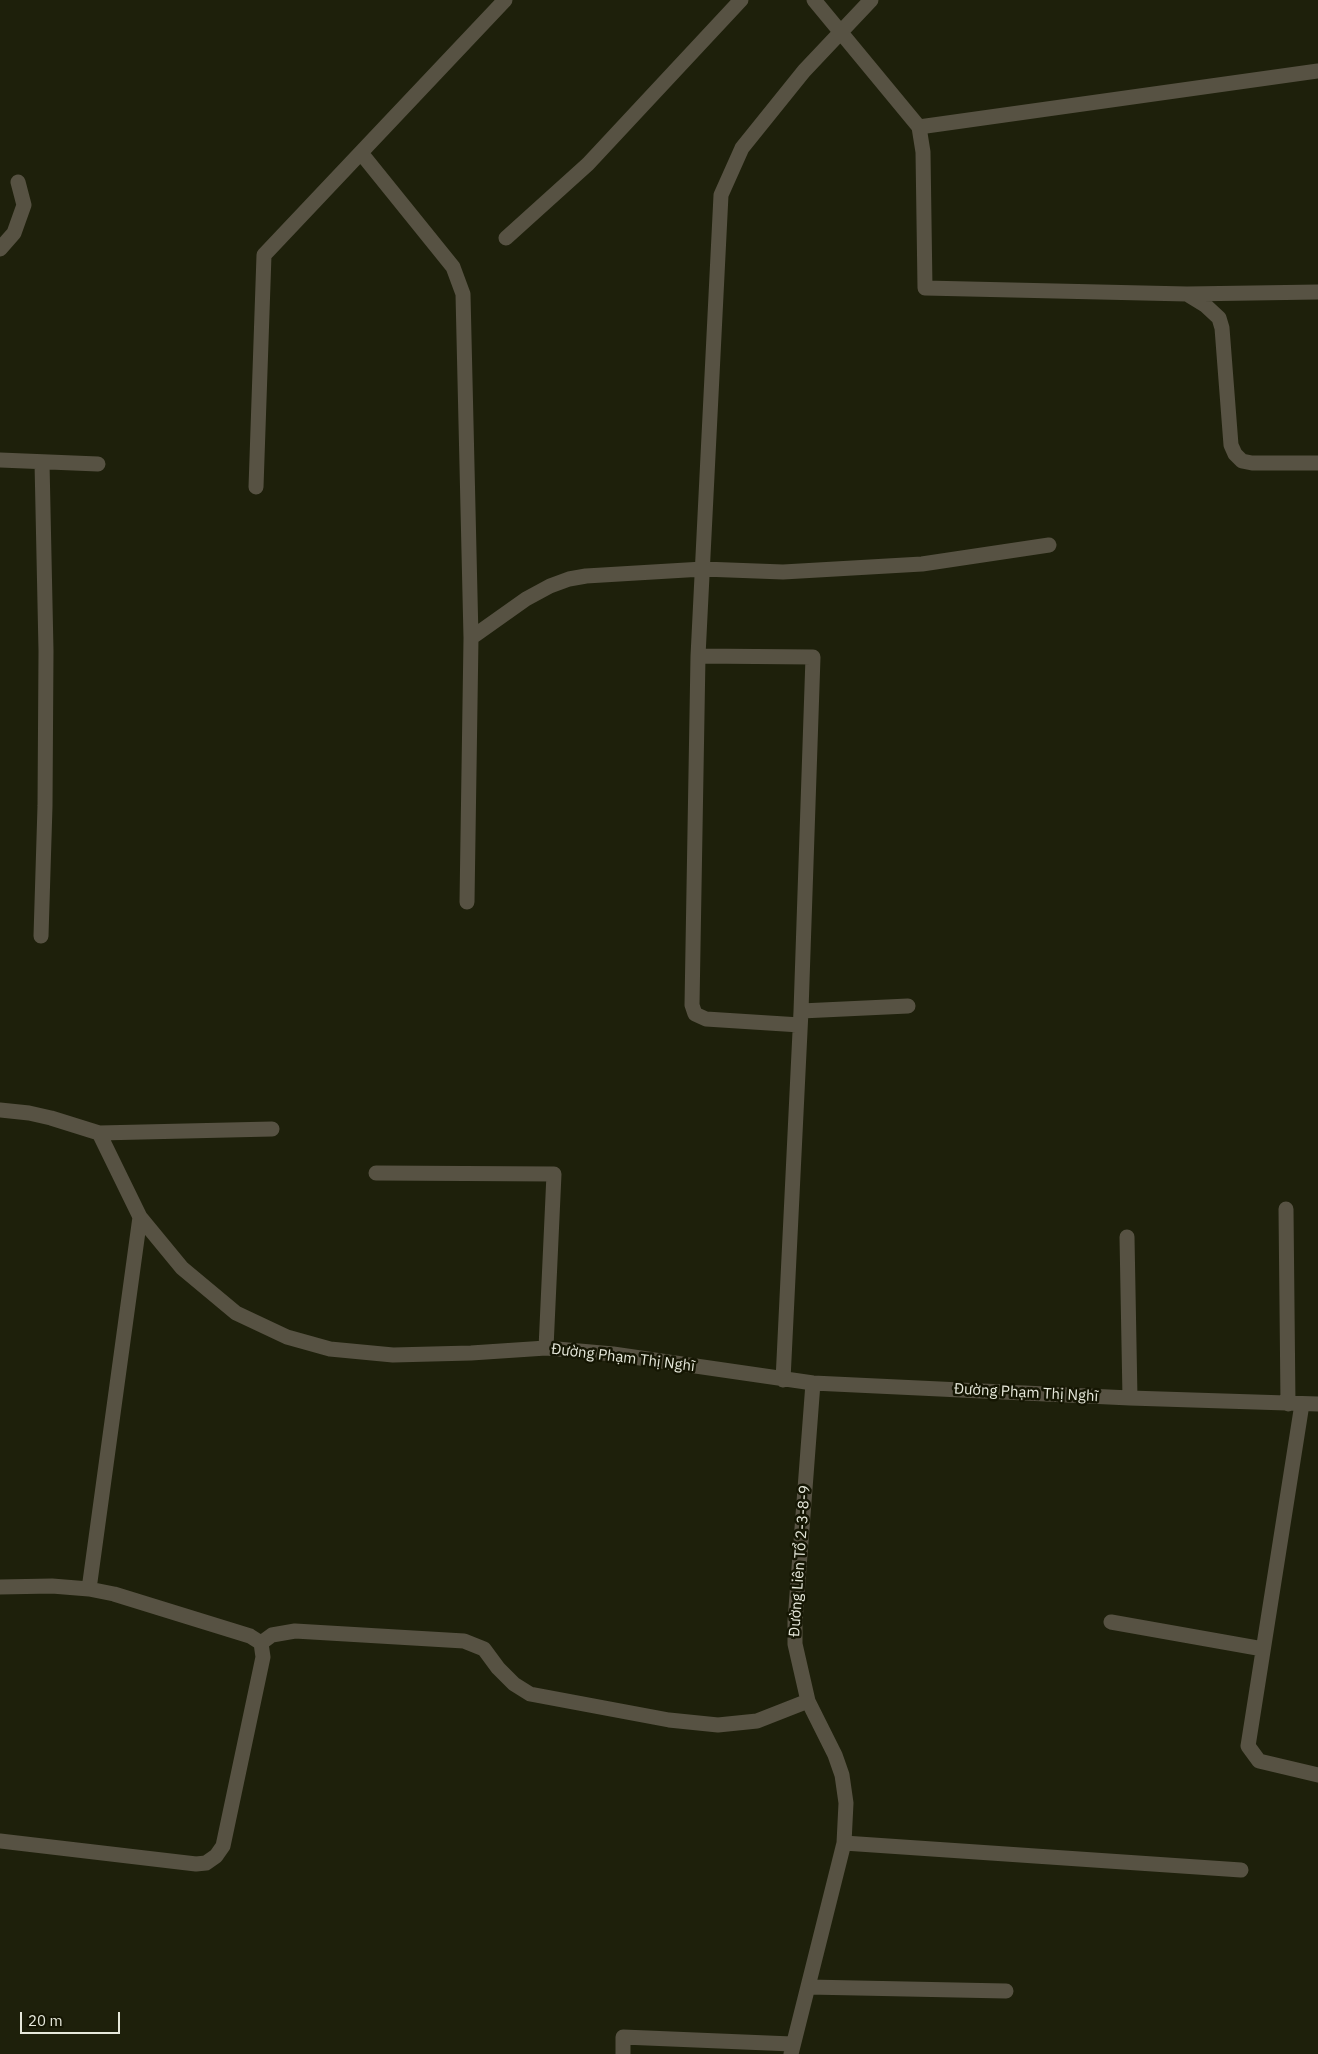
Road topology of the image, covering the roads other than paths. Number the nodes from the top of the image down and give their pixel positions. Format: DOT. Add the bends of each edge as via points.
graph roads {
  1 [pos="505,0"];
  2 [pos="741,0"];
  3 [pos="814,0"];
  4 [pos="871,0"];
  5 [pos="840,32"];
  6 [pos="1318,71"];
  7 [pos="919,127"];
  8 [pos="361,153"];
  9 [pos="18,182"];
  10 [pos="506,238"];
  11 [pos="0,249"];
  12 [pos="1318,292"];
  13 [pos="1187,294"];
  14 [pos="0,460"];
  15 [pos="42,462"];
  16 [pos="1318,462"];
  17 [pos="98,464"];
  18 [pos="256,487"];
  19 [pos="1049,545"];
  20 [pos="703,569"];
  21 [pos="471,638"];
  22 [pos="698,656"];
  23 [pos="467,902"];
  24 [pos="41,936"];
  25 [pos="908,1006"];
  26 [pos="800,1018"];
  27 [pos="0,1110"];
  28 [pos="272,1129"];
  29 [pos="99,1133"];
  30 [pos="376,1173"];
  31 [pos="1286,1209"];
  32 [pos="140,1217"];
  33 [pos="1128,1238"];
  34 [pos="546,1348"];
  35 [pos="784,1380"];
  36 [pos="813,1383"];
  37 [pos="1130,1398"];
  38 [pos="1295,1404"];
  39 [pos="1318,1404"];
  40 [pos="0,1587"];
  41 [pos="89,1589"];
  42 [pos="1111,1622"];
  43 [pos="261,1643"];
  44 [pos="1264,1649"];
  45 [pos="808,1701"];
  46 [pos="1318,1776"];
  47 [pos="0,1841"];
  48 [pos="844,1843"];
  49 [pos="1241,1870"];
  50 [pos="808,1987"];
  51 [pos="1006,1991"];
  52 [pos="792,2049"];
  53 [pos="623,2054"];
  1 -- 8 [label="street"];
  2 -- 10 [label="street" via="588,164"];
  3 -- 5 [label="street"];
  4 -- 5 [label="street"];
  5 -- 7 [label="street"];
  5 -- 20 [label="street" via="742,148 721,195"];
  6 -- 7 [label="street"];
  7 -- 13 [label="street" via="923,152 925,288"];
  8 -- 18 [label="street" via="264,254"];
  8 -- 21 [label="street" via="453,267 463,294"];
  9 -- 11 [label="street" via="24,205 14,233"];
  12 -- 13 [label="street"];
  13 -- 16 [label="street" via="1219,318 1222,328 1231,445 1235,454 1242,461 1252,463"];
  14 -- 15 [label="street"];
  15 -- 17 [label="street"];
  15 -- 24 [label="street" via="46,806"];
  19 -- 20 [label="street" via="922,564 783,572"];
  20 -- 21 [label="street" via="568,579 526,599"];
  20 -- 22 [label="street"];
  21 -- 23 [label="street"];
  22 -- 26 [label="street" via="692,1005 695,1014 706,1019"];
  22 -- 26 [label="street" via="813,657"];
  25 -- 26 [label="street"];
  26 -- 35 [label="street"];
  27 -- 29 [label="street" via="52,1118"];
  28 -- 29 [label="street"];
  29 -- 32 [label="street, Đường Phạm Thị Nghĩ"];
  30 -- 34 [label="street" via="554,1174"];
  31 -- 38 [label="street"];
  32 -- 34 [label="street, Đường Phạm Thị Nghĩ" via="182,1268 236,1313 286,1337 330,1349 393,1355"];
  32 -- 41 [label="street"];
  33 -- 37 [label="street"];
  34 -- 35 [label="street, Đường Phạm Thị Nghĩ" via="613,1354"];
  35 -- 36 [label="street, Đường Phạm Thị Nghĩ"];
  36 -- 37 [label="street, Đường Phạm Thị Nghĩ"];
  36 -- 45 [label="street, Đường Liên Tổ 2-3-8-9" via="794,1644"];
  37 -- 38 [label="street, Đường Phạm Thị Nghĩ"];
  38 -- 39 [label="street, Đường Phạm Thị Nghĩ"];
  38 -- 44 [label="street"];
  40 -- 41 [label="street"];
  41 -- 43 [label="street" via="250,1636"];
  42 -- 44 [label="street"];
  43 -- 45 [label="street" via="272,1635 295,1631 464,1641 484,1649 514,1684 530,1694 669,1720 718,1724 757,1721"];
  43 -- 47 [label="street" via="263,1656 223,1846 216,1856 206,1863 196,1864"];
  44 -- 46 [label="street" via="1248,1746 1259,1761"];
  45 -- 48 [label="street, Đường Liên Tổ 2-3-8-9" via="842,1775 846,1803"];
  48 -- 49 [label="street"];
  48 -- 50 [label="street, Đường Liên Tổ 2-3-8-9"];
  50 -- 51 [label="street"];
  50 -- 52 [label="street, Đường Liên Tổ 2-3-8-9"];
  52 -- 53 [label="street" via="623,2037"];
}
